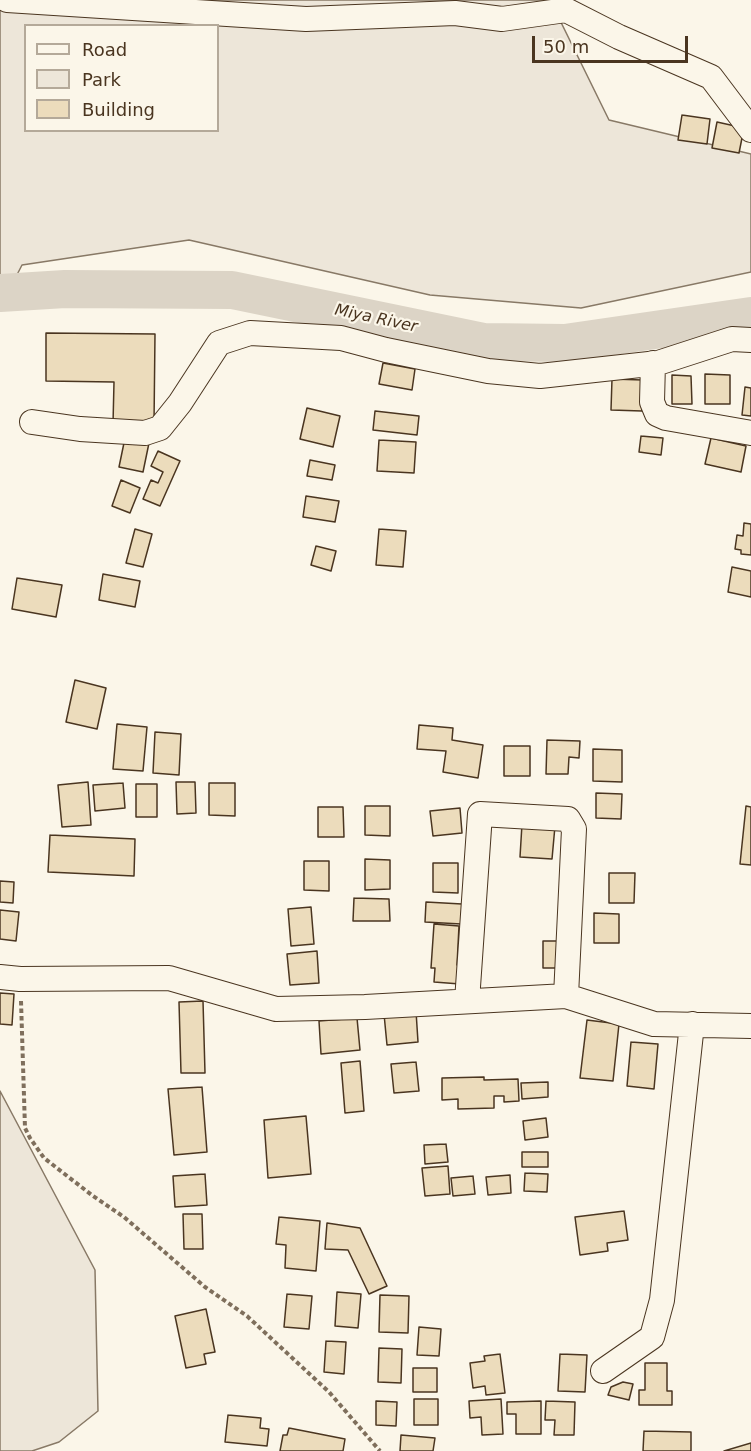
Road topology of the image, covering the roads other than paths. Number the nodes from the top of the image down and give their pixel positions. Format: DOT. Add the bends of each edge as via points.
graph roads {
  1 [pos="7,0"];
  2 [pos="751,130"];
  3 [pos="751,340"];
  4 [pos="653,363"];
  5 [pos="32,422"];
  6 [pos="751,433"];
  7 [pos="10,978"];
  8 [pos="566,996"];
  9 [pos="467,1001"];
  10 [pos="692,1024"];
  11 [pos="751,1026"];
  12 [pos="603,1371"];
  1 -- 2 [label="street" via="306,19 455,13 502,19 566,10 711,77"];
  3 -- 4 [label="street" via="732,339"];
  4 -- 5 [label="street" via="540,376 488,370 341,338 250,333 219,343 160,428 145,433"];
  4 -- 6 [label="street" via="652,402 657,414"];
  7 -- 9 [label="street" via="169,978 276,1009"];
  8 -- 9 [label="street"];
  8 -- 9 [label="street" via="574,829 568,819 480,814"];
  8 -- 10 [label="street" via="654,1024"];
  10 -- 11 [label="street"];
  10 -- 12 [label="street" via="662,1300 652,1337"];
}
